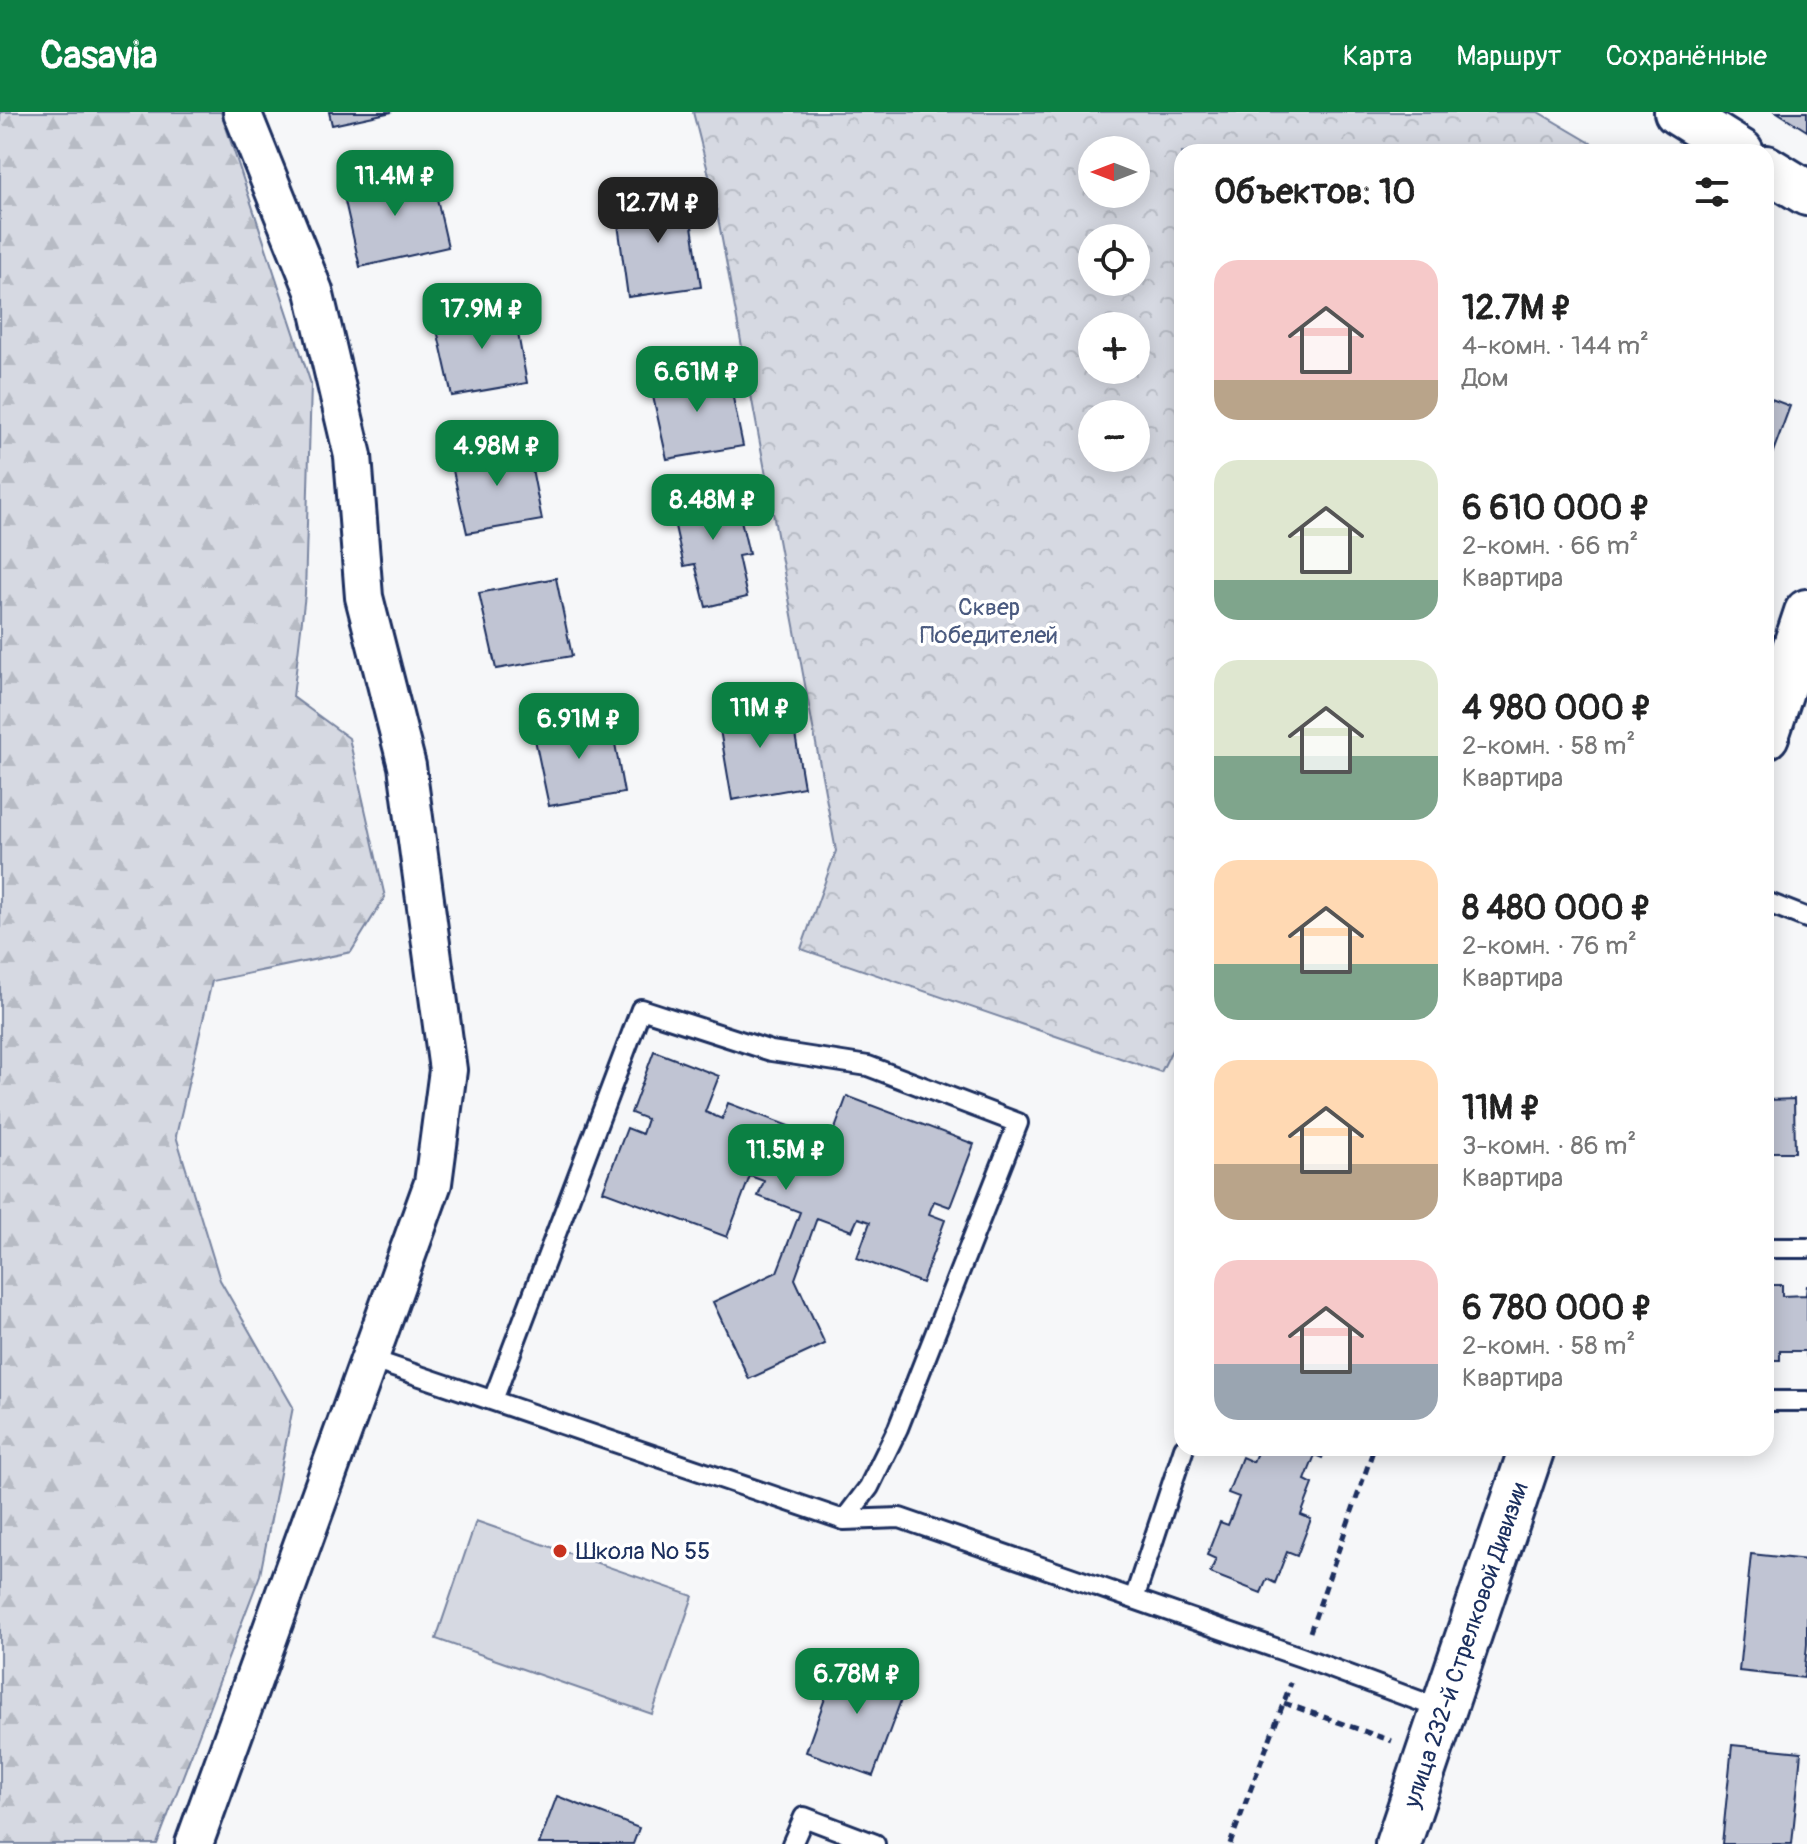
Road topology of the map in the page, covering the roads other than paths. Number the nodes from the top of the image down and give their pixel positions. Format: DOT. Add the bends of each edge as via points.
graph roads {
  1 [pos="242,112"];
  2 [pos="1677,112"];
  3 [pos="1728,144"];
  4 [pos="1774,173"];
  5 [pos="1807,193"];
  6 [pos="1807,613"];
  7 [pos="1774,712"];
  8 [pos="1774,905"];
  9 [pos="1807,918"];
  10 [pos="1774,1248"];
  11 [pos="1807,1248"];
  12 [pos="370,1359"];
  13 [pos="493,1400"];
  14 [pos="1774,1401"];
  15 [pos="1807,1401"];
  16 [pos="1181,1456"];
  17 [pos="1529,1456"];
  18 [pos="844,1520"];
  19 [pos="1134,1599"];
  20 [pos="1444,1710"];
  21 [pos="194,1844"];
  22 [pos="792,1844"];
  23 [pos="875,1844"];
  24 [pos="1398,1844"];
  1 -- 12 [label="street" via="314,291 353,456 364,597 407,766 448,1070 433,1183"];
  2 -- 3 [label="street"];
  4 -- 5 [label="street"];
  6 -- 7 [label="street"];
  8 -- 9 [label="lane"];
  10 -- 11 [label="lane"];
  12 -- 13 [label="lane"];
  12 -- 21 [label="street"];
  13 -- 18 [label="lane"];
  13 -- 18 [label="lane" via="641,1009 771,1051 868,1066 1018,1123 898,1428 869,1487"];
  14 -- 15 [label="lane"];
  16 -- 19 [label="lane"];
  17 -- 20 [label="street, улица 232-й Стрелковой Дивизии"];
  18 -- 19 [label="lane" via="900,1518"];
  19 -- 20 [label="lane"];
  20 -- 24 [label="street, улица 232-й Стрелковой Дивизии"];
  22 -- 23 [label="lane" via="804,1817"];
}
